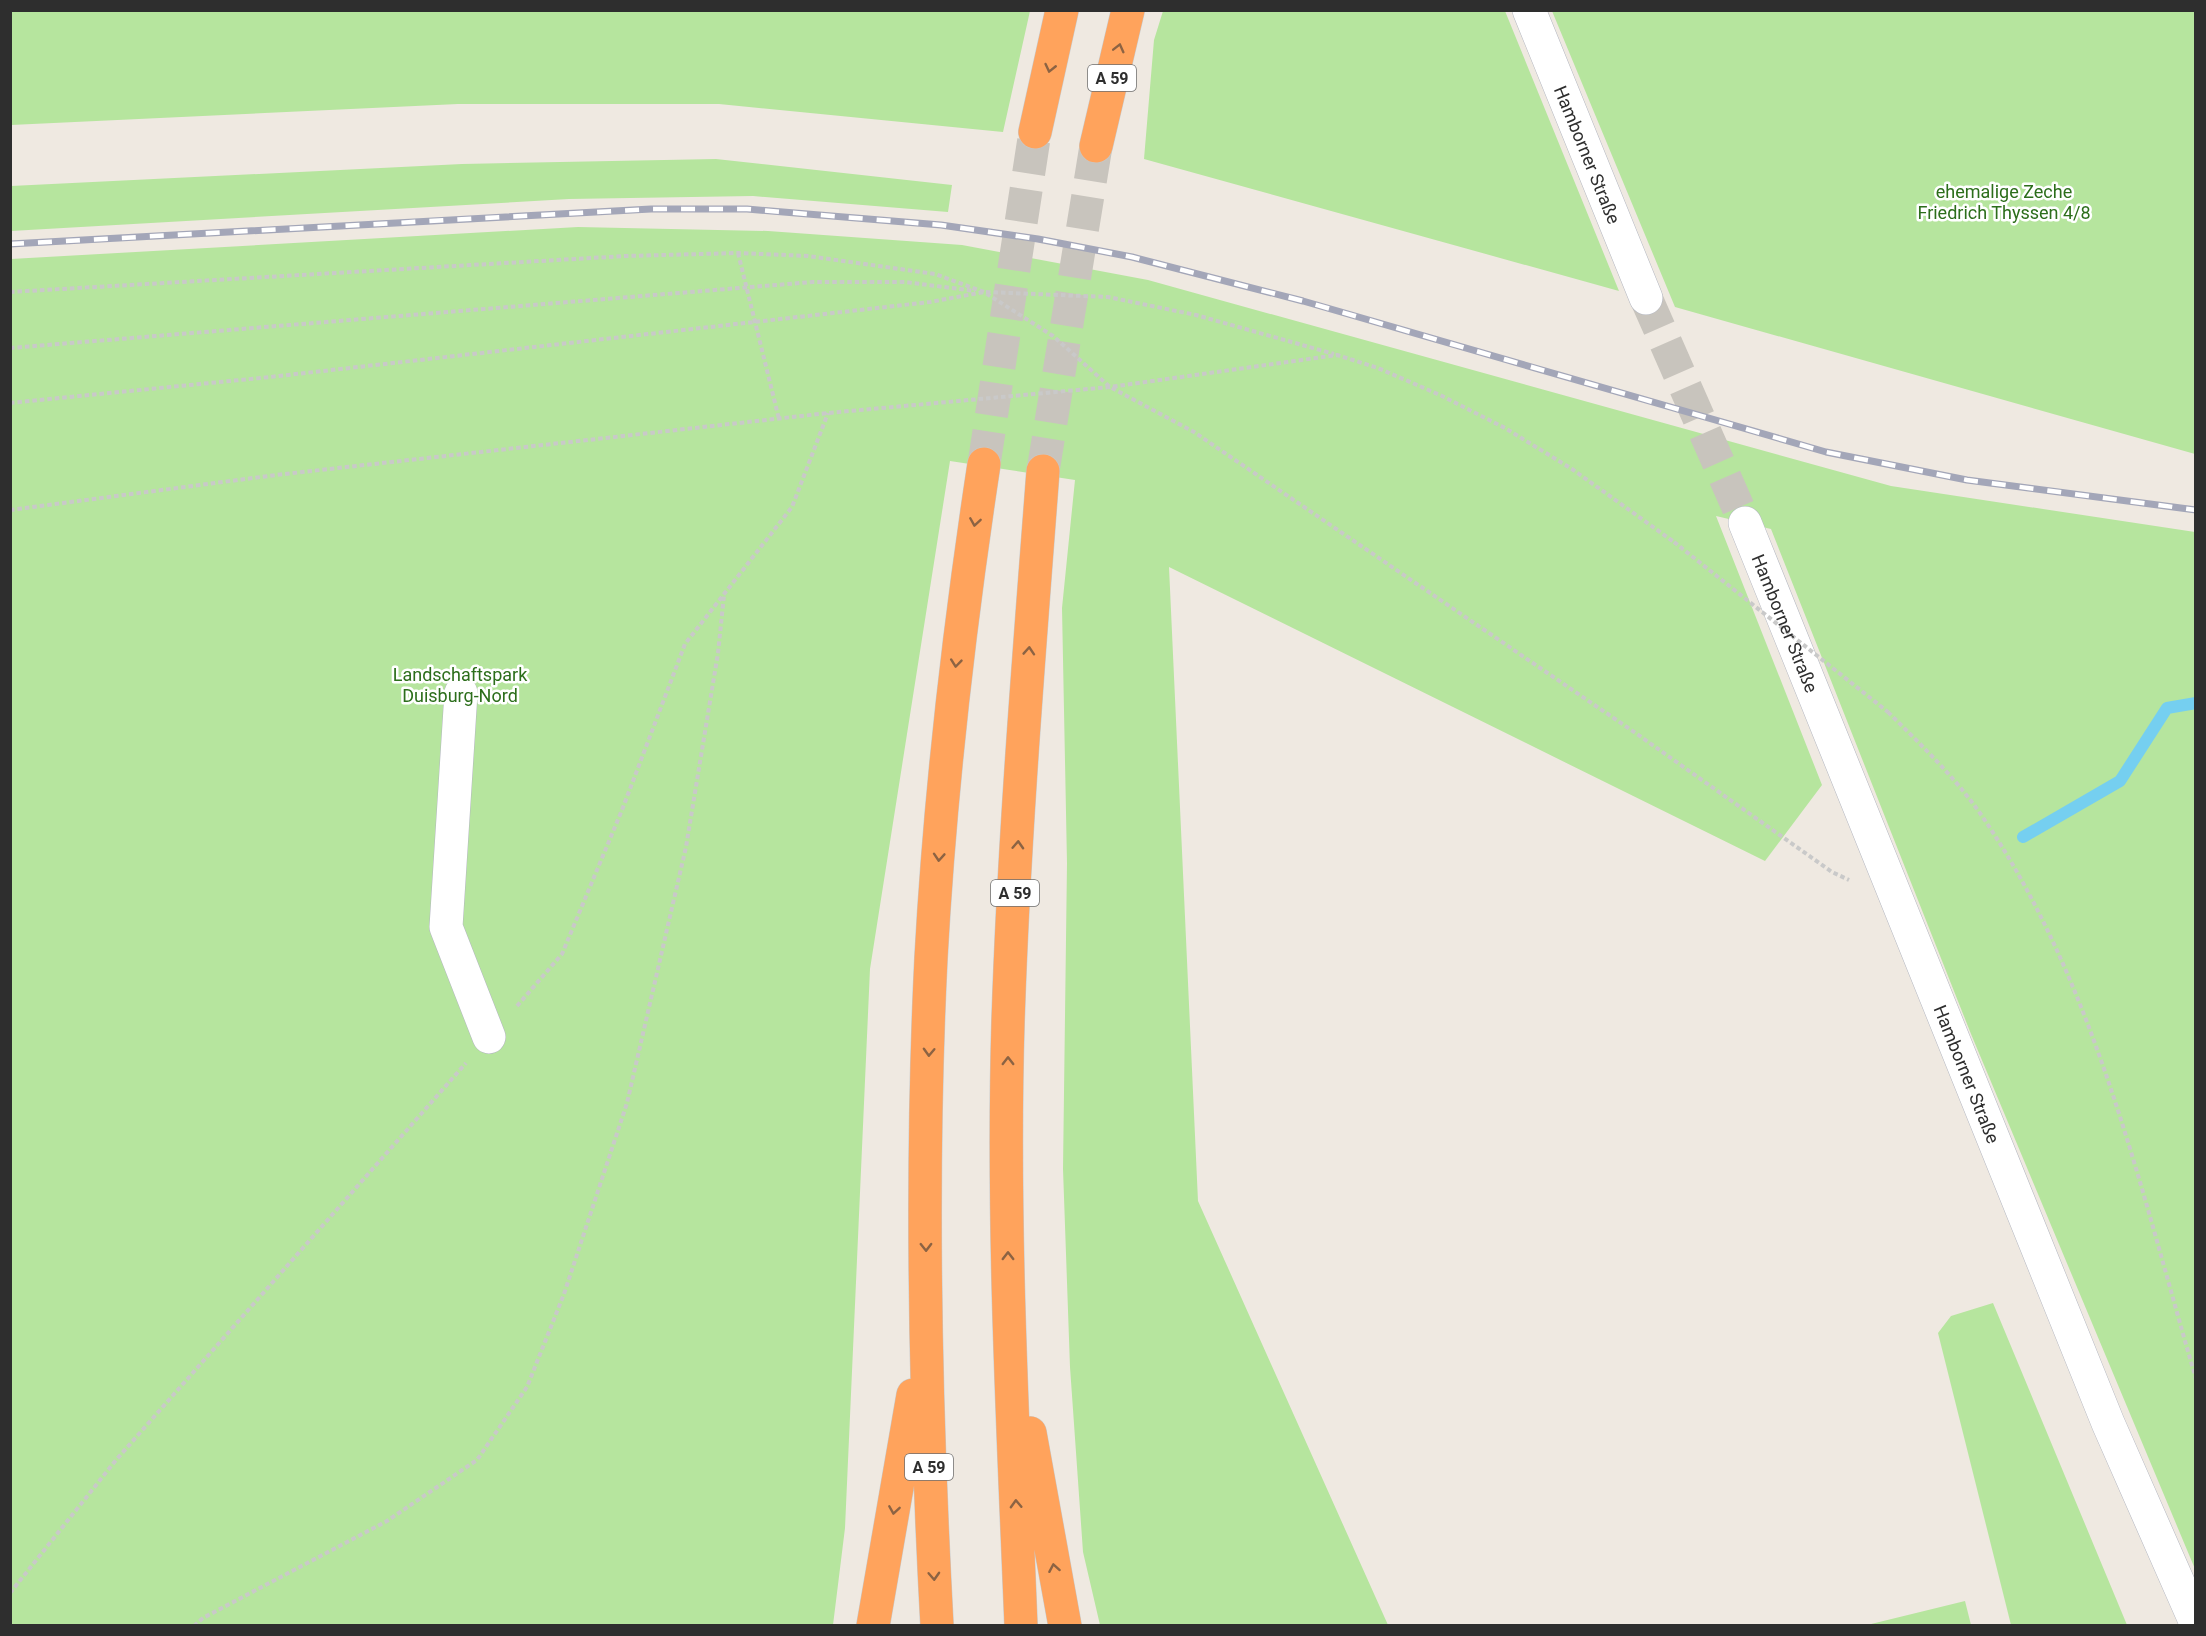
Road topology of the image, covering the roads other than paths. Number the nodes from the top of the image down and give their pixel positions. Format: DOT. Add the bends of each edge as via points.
graph roads {
  1 [pos="1062,10"];
  2 [pos="1128,10"];
  3 [pos="1529,10"];
  4 [pos="1035,132"];
  5 [pos="1096,146"];
  6 [pos="1646,298"];
  7 [pos="984,464"];
  8 [pos="1043,471"];
  9 [pos="1745,523"];
  10 [pos="461,693"];
  11 [pos="489,1037"];
  12 [pos="927,1307"];
  13 [pos="1008,1315"];
  14 [pos="2196,1623"];
  15 [pos="873,1626"];
  16 [pos="937,1626"];
  17 [pos="1021,1626"];
  18 [pos="1065,1626"];
  1 -- 4 [label="highway, one-way"];
  5 -- 2 [label="highway, A 59, one-way"];
  3 -- 6 [label="street, Hamborner Straße"];
  7 -- 12 [label="highway, A 59, one-way" via="948,738 932,958 925,1168"];
  13 -- 8 [label="highway, A 59, one-way" via="1008,1023"];
  9 -- 14 [label="street, Hamborner Straße" via="2108,1424"];
  10 -- 11 [label="street" via="446,927"];
  12 -- 15 [label="highway, one-way"];
  12 -- 16 [label="highway, A 59, one-way"];
  17 -- 13 [label="highway, A 59, one-way"];
  18 -- 13 [label="highway, one-way"];
}
